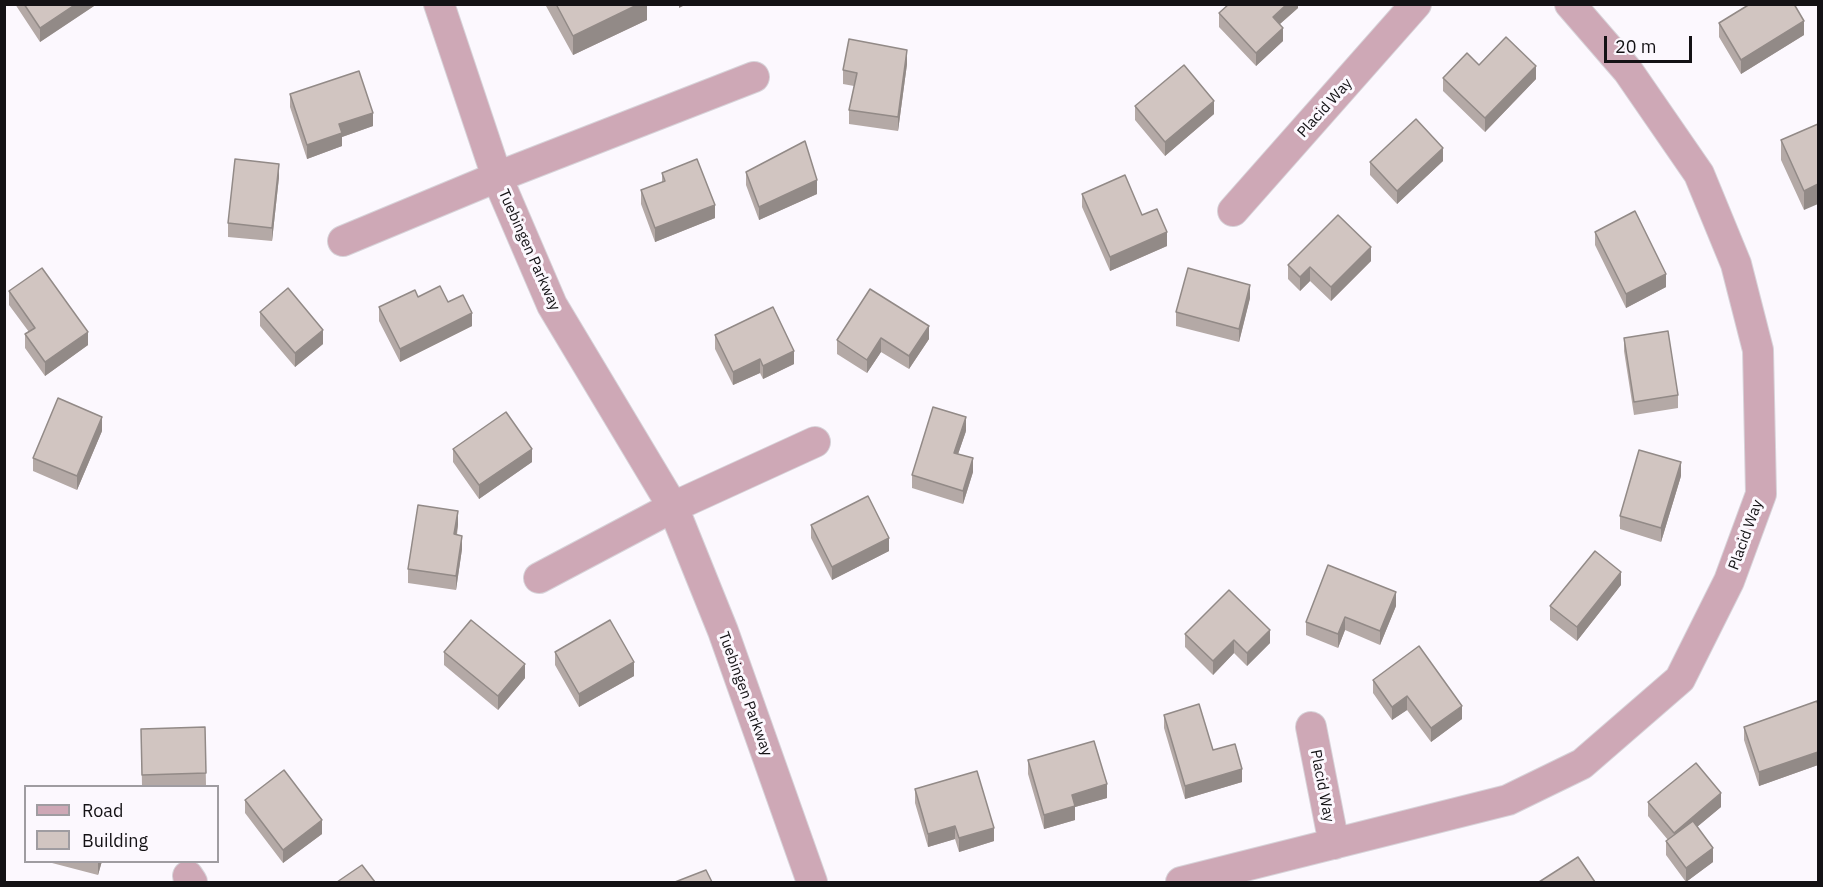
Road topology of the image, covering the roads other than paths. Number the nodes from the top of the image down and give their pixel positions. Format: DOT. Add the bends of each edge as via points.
graph roads {
  1 [pos="439,4"];
  2 [pos="1416,4"];
  3 [pos="1570,4"];
  4 [pos="754,77"];
  5 [pos="497,177"];
  6 [pos="1233,211"];
  7 [pos="343,241"];
  8 [pos="815,442"];
  9 [pos="673,507"];
  10 [pos="539,578"];
  11 [pos="1311,728"];
  12 [pos="1334,844"];
  13 [pos="812,882"];
  14 [pos="1181,882"];
  1 -- 5 [label="street, Tuebingen Parkway"];
  2 -- 6 [label="street, Placid Way"];
  3 -- 12 [label="street, Placid Way" via="1628,72 1699,174 1736,264 1758,350 1761,494 1729,581 1680,679 1582,764 1508,800"];
  4 -- 5 [label="street, Tuebingen Parkway"];
  5 -- 7 [label="street, Tuebingen Parkway"];
  5 -- 9 [label="street, Tuebingen Parkway" via="552,305"];
  8 -- 9 [label="street"];
  9 -- 10 [label="street"];
  9 -- 13 [label="street, Tuebingen Parkway" via="723,631"];
  11 -- 12 [label="street, Placid Way"];
  12 -- 14 [label="street, Placid Way"];
}
